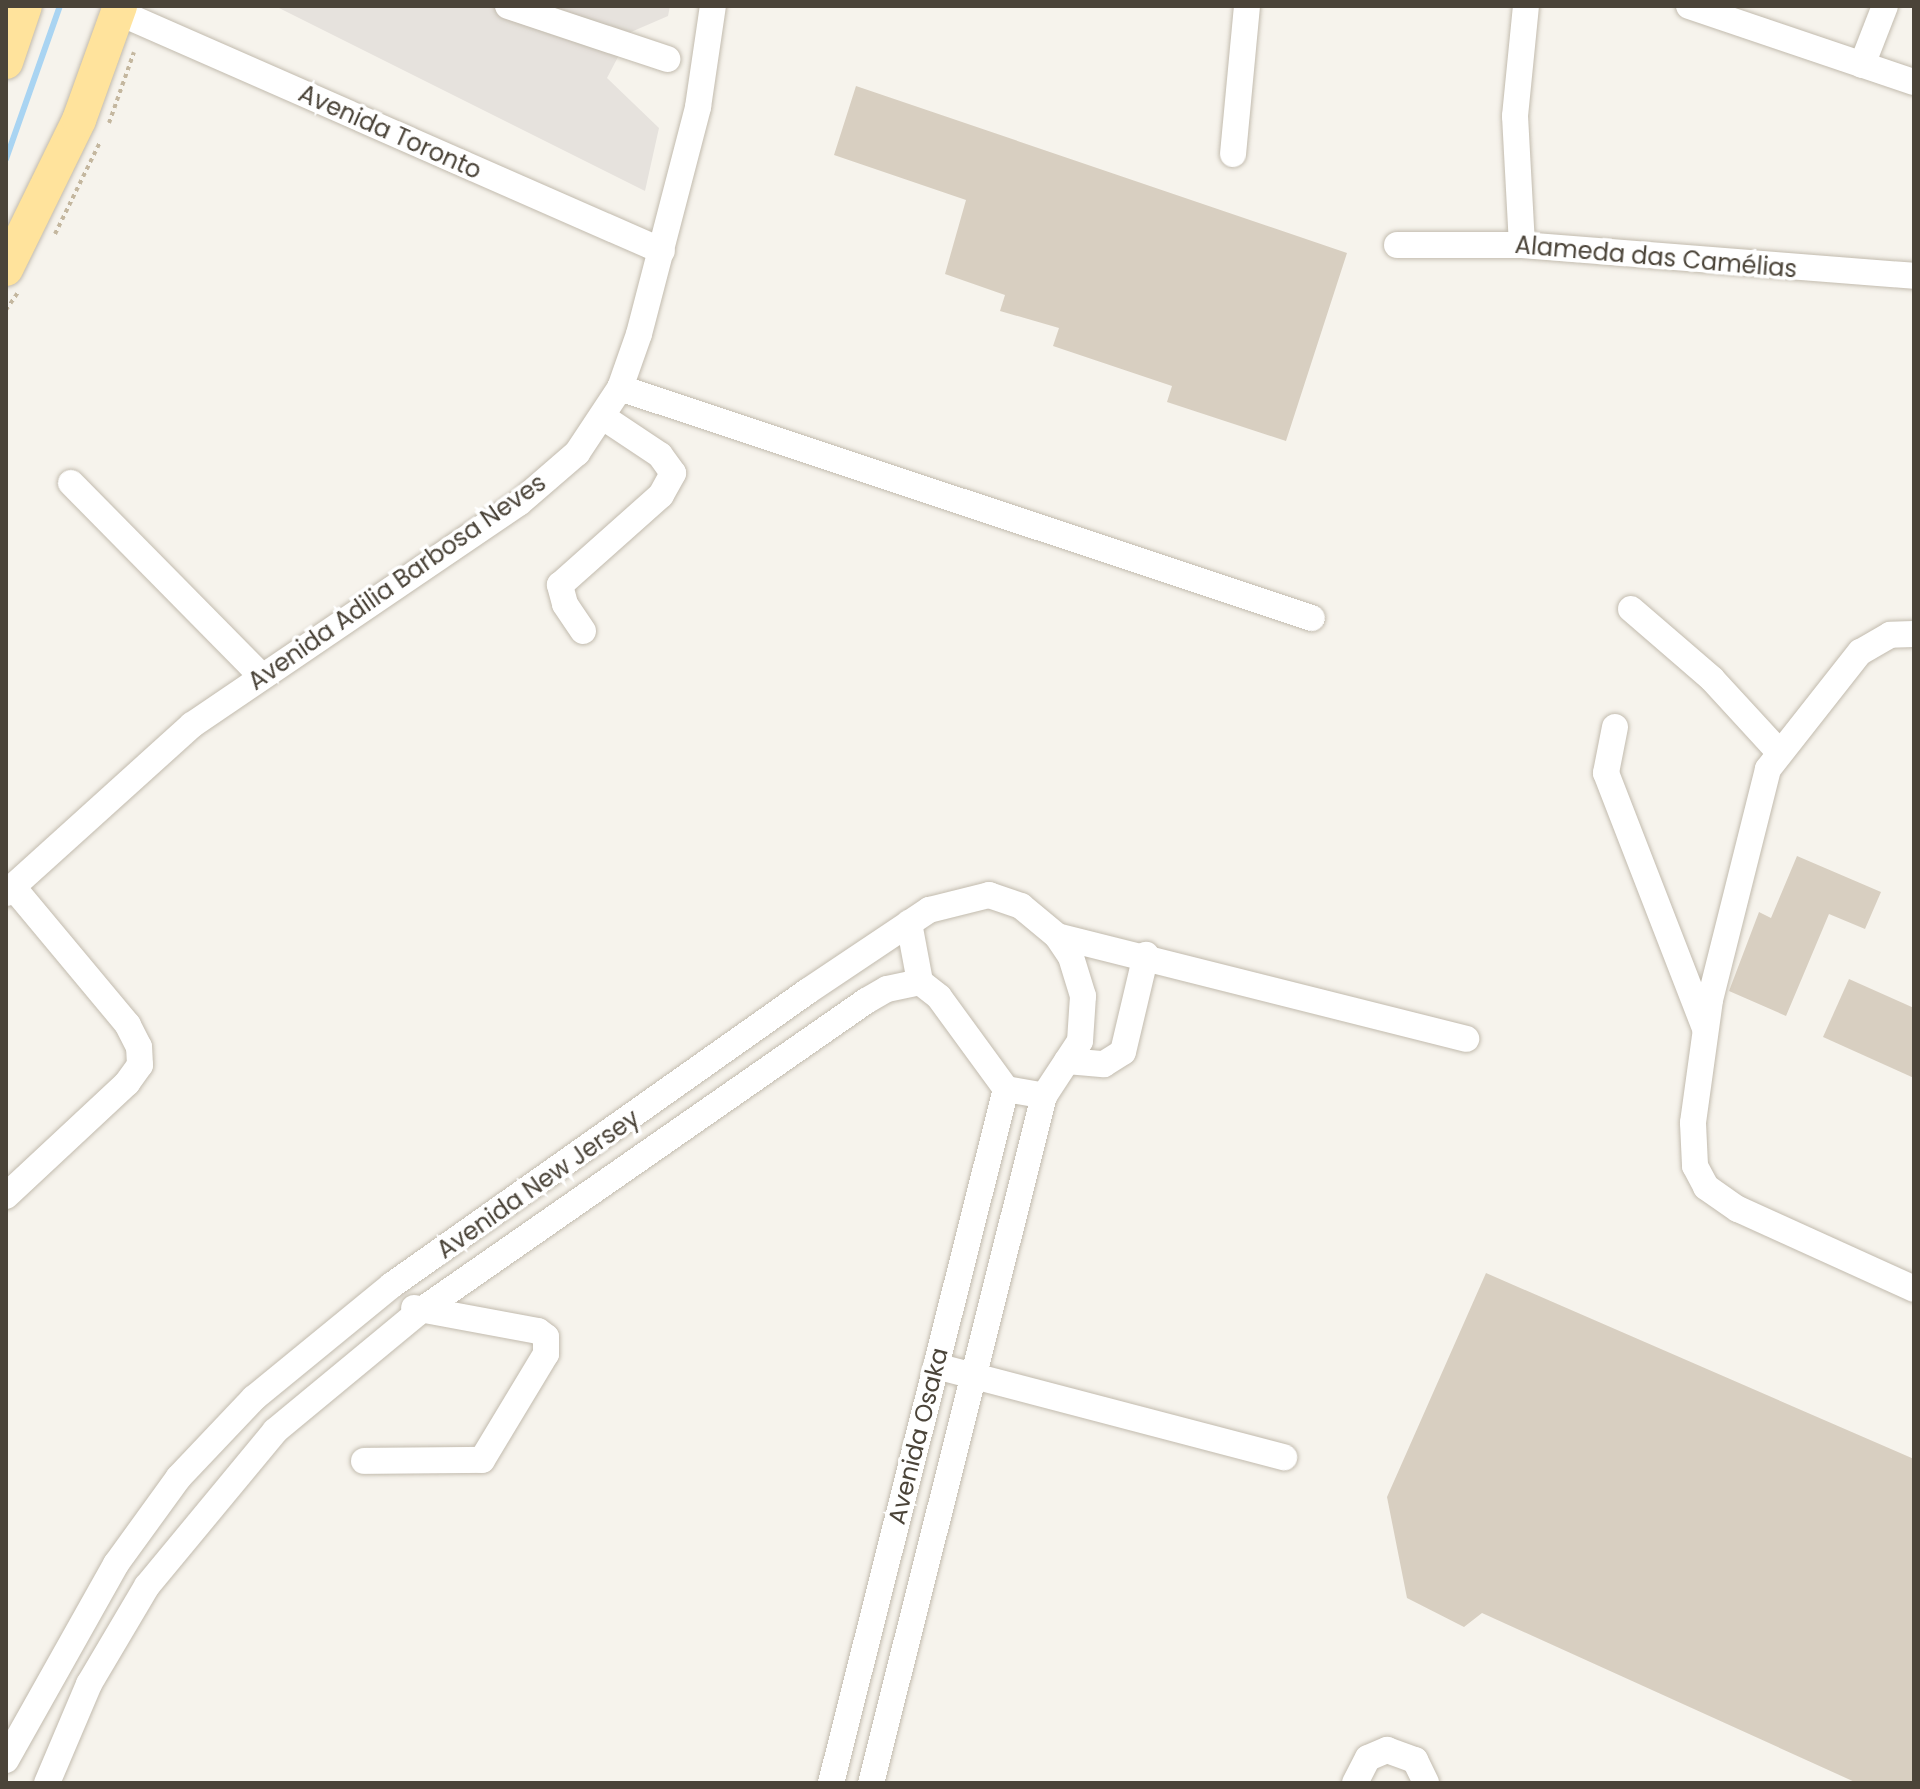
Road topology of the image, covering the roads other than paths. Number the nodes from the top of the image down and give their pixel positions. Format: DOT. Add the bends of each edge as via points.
graph roads {
  1 [pos="25,6"];
  2 [pos="508,6"];
  3 [pos="713,6"];
  4 [pos="1247,6"];
  5 [pos="1526,6"];
  6 [pos="1689,6"];
  7 [pos="1885,6"];
  8 [pos="119,9"];
  9 [pos="667,59"];
  10 [pos="6,62"];
  11 [pos="1862,65"];
  12 [pos="1914,82"];
  13 [pos="1233,154"];
  14 [pos="1397,245"];
  15 [pos="1522,245"];
  16 [pos="662,251"];
  17 [pos="6,269"];
  18 [pos="1914,276"];
  19 [pos="620,388"];
  20 [pos="603,417"];
  21 [pos="71,483"];
  22 [pos="1631,609"];
  23 [pos="1312,618"];
  24 [pos="583,631"];
  25 [pos="1914,634"];
  26 [pos="261,676"];
  27 [pos="1615,727"];
  28 [pos="1780,753"];
  29 [pos="10,890"];
  30 [pos="909,923"];
  31 [pos="1057,936"];
  32 [pos="1146,955"];
  33 [pos="920,982"];
  34 [pos="808,991"];
  35 [pos="832,1026"];
  36 [pos="1705,1028"];
  37 [pos="1466,1039"];
  38 [pos="1067,1061"];
  39 [pos="1006,1089"];
  40 [pos="1044,1096"];
  41 [pos="6,1196"];
  42 [pos="392,1285"];
  43 [pos="1914,1289"];
  44 [pos="419,1312"];
  45 [pos="936,1366"];
  46 [pos="974,1375"];
  47 [pos="254,1398"];
  48 [pos="275,1431"];
  49 [pos="1284,1457"];
  50 [pos="364,1461"];
  51 [pos="893,1534"];
  52 [pos="931,1545"];
  53 [pos="116,1564"];
  54 [pos="147,1586"];
  55 [pos="857,1677"];
  56 [pos="895,1686"];
  57 [pos="6,1760"];
  58 [pos="839,1781"];
  59 [pos="1430,1781"];
  60 [pos="47,1783"];
  61 [pos="871,1783"];
  62 [pos="1355,1783"];
  1 -- 10 [label="main road"];
  2 -- 9 [label="street"];
  3 -- 16 [label="street, Avenida Adilia Barbosa Neves" via="698,107"];
  4 -- 13 [label="street"];
  5 -- 15 [label="street" via="1515,116"];
  6 -- 11 [label="street"];
  7 -- 11 [label="street"];
  8 -- 16 [label="street, Avenida Toronto"];
  8 -- 17 [label="main road" via="79,120"];
  11 -- 12 [label="street"];
  14 -- 15 [label="street, Alameda das Camélias"];
  15 -- 18 [label="street, Alameda das Camélias"];
  16 -- 19 [label="street, Avenida Adilia Barbosa Neves"];
  19 -- 20 [label="street, Avenida Adilia Barbosa Neves"];
  19 -- 23 [label="street"];
  20 -- 24 [label="street" via="660,455 673,473 661,495 560,585 565,604"];
  20 -- 26 [label="street, Avenida Adilia Barbosa Neves" via="577,453 519,503"];
  21 -- 26 [label="street"];
  22 -- 28 [label="street" via="1712,679"];
  25 -- 28 [label="street" via="1890,635 1860,652"];
  26 -- 29 [label="street, Avenida Adilia Barbosa Neves" via="177,737"];
  27 -- 36 [label="street" via="1606,773"];
  28 -- 36 [label="street" via="1761,787 1744,882"];
  29 -- 41 [label="street" via="128,1025 139,1047 140,1065"];
  30 -- 31 [label="street, Avenida New Jersey" via="954,900 989,895 1021,906"];
  30 -- 33 [label="street"];
  30 -- 34 [label="street, Avenida New Jersey"];
  31 -- 32 [label="street"];
  31 -- 38 [label="street, Avenida New Jersey" via="1071,957 1083,996 1080,1041"];
  32 -- 37 [label="street"];
  32 -- 38 [label="street" via="1123,1052 1104,1064"];
  33 -- 35 [label="street, Avenida New Jersey" via="896,986"];
  33 -- 39 [label="street" via="939,997"];
  34 -- 35 [label="street"];
  34 -- 42 [label="street, Avenida New Jersey"];
  35 -- 44 [label="street, Avenida New Jersey"];
  36 -- 43 [label="street" via="1693,1123 1695,1166 1706,1187 1738,1209"];
  38 -- 40 [label="street, Avenida New Jersey"];
  39 -- 40 [label="street"];
  39 -- 45 [label="street, Avenida Osaka"];
  40 -- 46 [label="street, Avenida Osaka"];
  42 -- 44 [label="street"];
  42 -- 47 [label="street, Avenida New Jersey"];
  44 -- 48 [label="street, Avenida New Jersey"];
  44 -- 50 [label="street" via="538,1331 546,1337 546,1354 482,1460"];
  45 -- 46 [label="street"];
  45 -- 51 [label="street, Avenida Osaka"];
  46 -- 49 [label="street"];
  46 -- 52 [label="street, Avenida Osaka"];
  47 -- 48 [label="street"];
  47 -- 53 [label="street, Avenida New Jersey" via="179,1477"];
  48 -- 54 [label="street, Avenida New Jersey"];
  51 -- 52 [label="street"];
  51 -- 55 [label="street, Avenida Osaka"];
  52 -- 56 [label="street, Avenida Osaka"];
  53 -- 54 [label="street"];
  53 -- 57 [label="street, Avenida New Jersey"];
  54 -- 60 [label="street, Avenida New Jersey" via="89,1684"];
  55 -- 56 [label="street"];
  55 -- 58 [label="street, Avenida Osaka"];
  56 -- 61 [label="street, Avenida Osaka"];
  59 -- 62 [label="street" via="1415,1760 1387,1750 1368,1758"];
}
